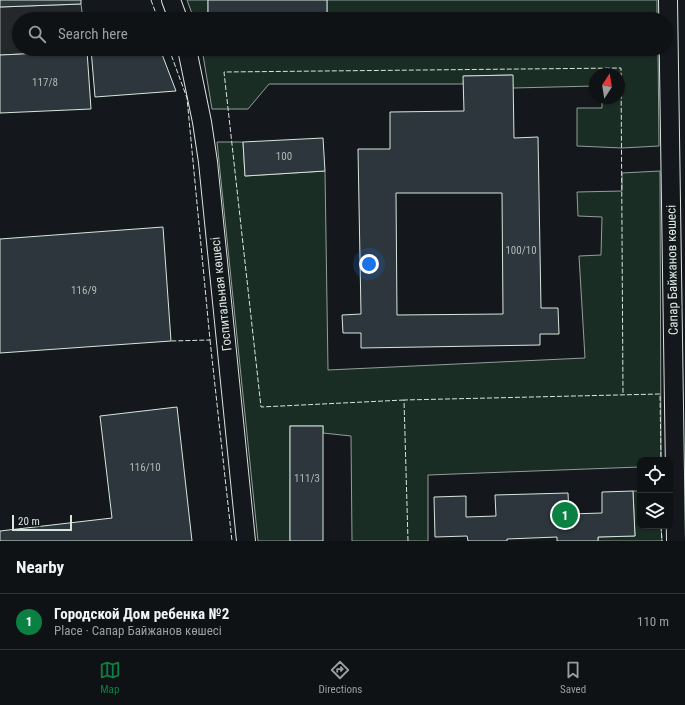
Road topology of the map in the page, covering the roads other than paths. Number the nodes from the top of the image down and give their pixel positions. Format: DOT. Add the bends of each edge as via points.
graph roads {
  1 [pos="171,0"];
  2 [pos="668,0"];
  3 [pos="175,12"];
  4 [pos="668,12"];
  5 [pos="189,56"];
  6 [pos="669,56"];
  7 [pos="246,541"];
  8 [pos="676,541"];
  1 -- 3 [label="street"];
  2 -- 4 [label="street, Сапар Байжанов көшесі"];
  5 -- 7 [label="street, Госпитальная көшесі" via="208,162"];
  6 -- 8 [label="street, Сапар Байжанов көшесі"];
}
